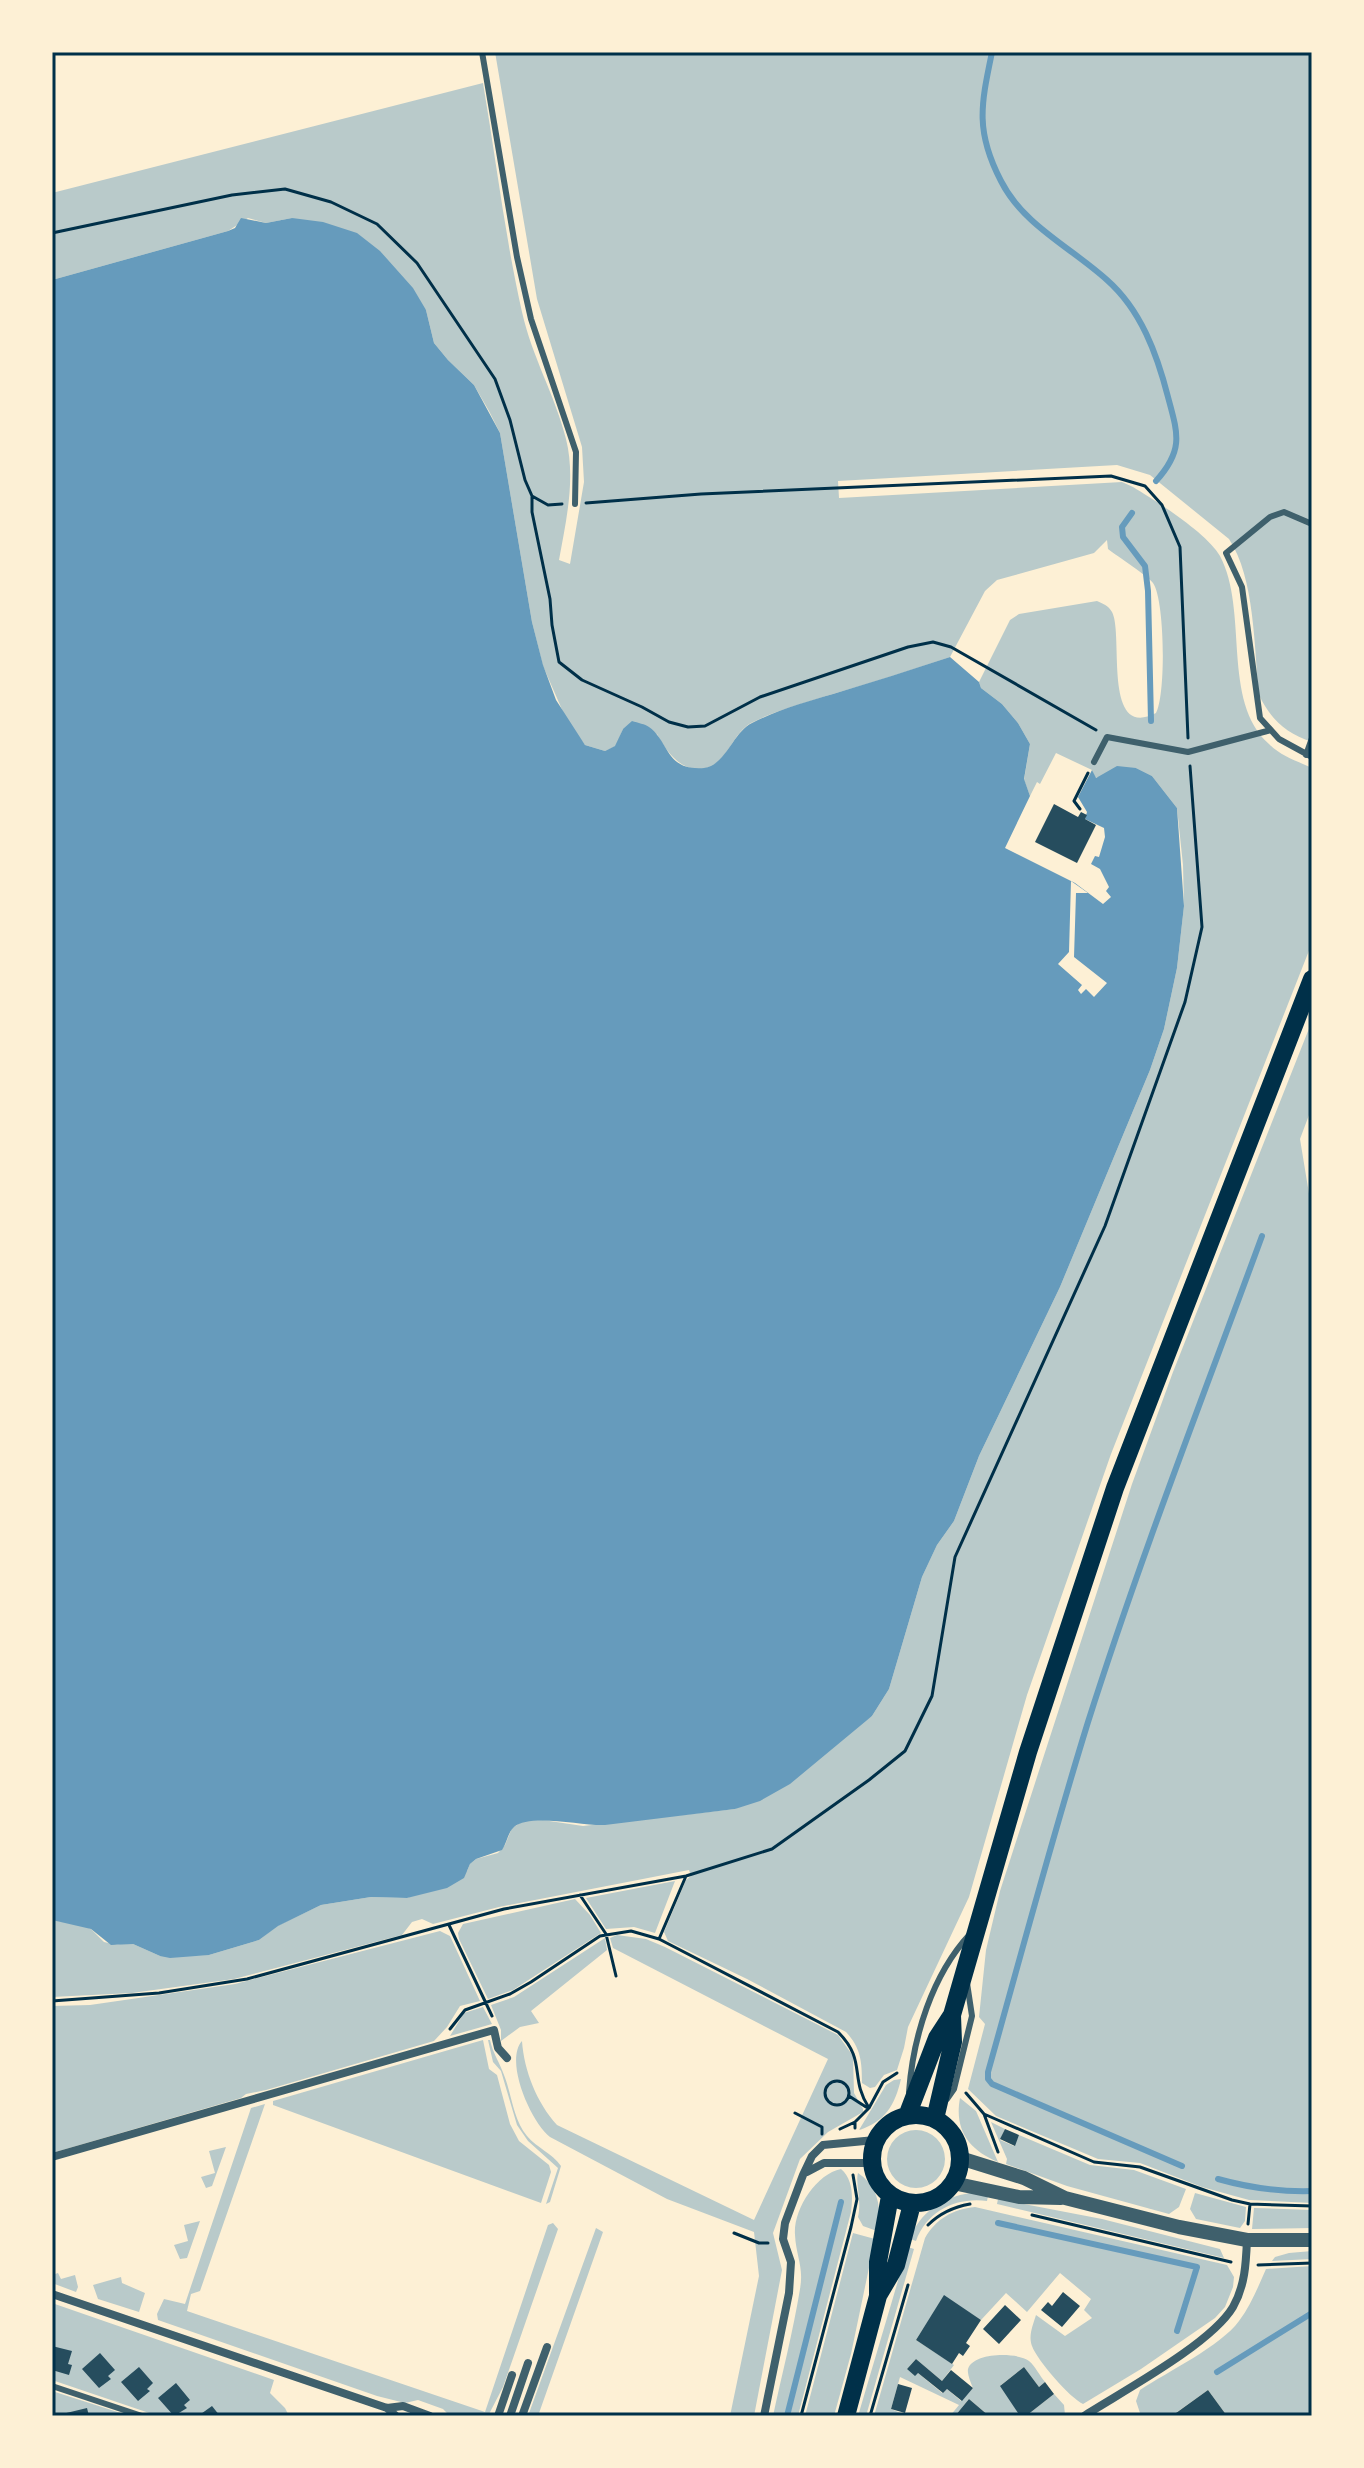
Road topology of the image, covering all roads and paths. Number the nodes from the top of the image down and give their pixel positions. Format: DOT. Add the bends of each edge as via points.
graph roads {
  1 [pos="482,52"];
  2 [pos="52,233"];
  3 [pos="532,496"];
  4 [pos="575,504"];
  5 [pos="1312,524"];
  6 [pos="1271,730"];
  7 [pos="1107,737"];
  8 [pos="1312,738"];
  9 [pos="1188,752"];
  10 [pos="1309,756"];
  11 [pos="1091,766"];
  12 [pos="1080,809"];
  13 [pos="1312,979"];
  14 [pos="686,1876"];
  15 [pos="580,1895"];
  16 [pos="449,1925"];
  17 [pos="978,1926"];
  18 [pos="606,1934"];
  19 [pos="659,1939"];
  20 [pos="966,1970"];
  21 [pos="616,1976"];
  22 [pos="52,2001"];
  23 [pos="486,2003"];
  24 [pos="952,2015"];
  25 [pos="494,2030"];
  26 [pos="441,2045"];
  27 [pos="507,2058"];
  28 [pos="849,2096"];
  29 [pos="795,2113"];
  30 [pos="984,2114"];
  31 [pos="907,2116"];
  32 [pos="935,2119"];
  33 [pos="875,2140"];
  34 [pos="823,2145"];
  35 [pos="52,2157"];
  36 [pos="960,2158"];
  37 [pos="871,2163"];
  38 [pos="803,2175"];
  39 [pos="953,2183"];
  40 [pos="890,2196"];
  41 [pos="1065,2198"];
  42 [pos="912,2204"];
  43 [pos="972,2204"];
  44 [pos="1312,2206"];
  45 [pos="1025,2213"];
  46 [pos="851,2227"];
  47 [pos="734,2233"];
  48 [pos="923,2234"];
  49 [pos="783,2239"];
  50 [pos="1247,2240"];
  51 [pos="1312,2240"];
  52 [pos="1312,2263"];
  53 [pos="1246,2264"];
  54 [pos="910,2278"];
  55 [pos="52,2294"];
  56 [pos="878,2296"];
  57 [pos="547,2347"];
  58 [pos="528,2363"];
  59 [pos="512,2375"];
  60 [pos="52,2386"];
  61 [pos="387,2408"];
  62 [pos="142,2416"];
  63 [pos="396,2416"];
  64 [pos="430,2416"];
  65 [pos="498,2416"];
  66 [pos="510,2416"];
  67 [pos="522,2416"];
  68 [pos="764,2416"];
  69 [pos="801,2416"];
  70 [pos="846,2416"];
  71 [pos="870,2416"];
  72 [pos="1084,2416"];
  1 -- 4 [label="lane" via="531,319 576,452"];
  2 -- 3 [label="path" via="285,189 331,202 377,224 417,263 495,379"];
  3 -- 4 [label="path" via="548,505"];
  3 -- 7 [label="path" via="559,662 582,680 669,722 705,726 760,697 933,642 951,647"];
  4 -- 9 [label="path" via="1095,476 1145,486 1162,505 1180,547"];
  5 -- 6 [label="lane" via="1284,512 1226,553 1242,587 1260,718"];
  6 -- 9 [label="lane"];
  6 -- 10 [label="lane"];
  7 -- 9 [label="lane"];
  7 -- 11 [label="lane"];
  8 -- 10 [label="lane"];
  9 -- 14 [label="path" via="1202,927 1185,1002 1105,1226 955,1557 932,1696 905,1751 869,1780 772,1849"];
  11 -- 12 [label="path" via="1074,801"];
  13 -- 17 [label="main road" via="1115,1488 1028,1752"];
  14 -- 15 [label="path"];
  14 -- 19 [label="path"];
  15 -- 16 [label="path"];
  15 -- 18 [label="path"];
  16 -- 22 [label="path" via="247,1979 159,1993"];
  16 -- 23 [label="path"];
  17 -- 20 [label="main road"];
  17 -- 31 [label="lane" via="952,1954 932,1995 910,2076"];
  18 -- 19 [label="path" via="631,1931"];
  18 -- 21 [label="path"];
  18 -- 23 [label="path" via="531,1982"];
  19 -- 28 [label="path" via="838,2032 857,2059 861,2096 869,2108"];
  20 -- 24 [label="main road"];
  20 -- 32 [label="lane" via="972,2016 954,2089"];
  23 -- 25 [label="path"];
  23 -- 26 [label="path" via="460,2014"];
  24 -- 31 [label="main road" via="937,2038"];
  24 -- 32 [label="main road" via="953,2042"];
  25 -- 26 [label="street"];
  25 -- 27 [label="street"];
  26 -- 35 [label="street"];
  28 -- 28 [label="path" via="842,2082 827,2086 830,2102 840,2104"];
  29 -- 34 [label="path" via="822,2127"];
  30 -- 44 [label="path" via="1094,2162 1140,2167 1232,2200"];
  31 -- 32 [label="main road"];
  31 -- 33 [label="main road" via="894,2120"];
  32 -- 36 [label="main road" via="953,2135"];
  33 -- 34 [label="street"];
  33 -- 37 [label="main road"];
  34 -- 38 [label="street"];
  36 -- 39 [label="main road"];
  36 -- 41 [label="street" via="1024,2178"];
  37 -- 38 [label="street" via="824,2163"];
  37 -- 40 [label="main road"];
  38 -- 49 [label="street"];
  39 -- 41 [label="street" via="1019,2197"];
  39 -- 42 [label="main road" via="936,2199"];
  40 -- 42 [label="main road"];
  40 -- 56 [label="main road" via="878,2262"];
  41 -- 50 [label="street"];
  42 -- 56 [label="main road" via="896,2265"];
  43 -- 48 [label="path" via="942,2213"];
  45 -- 53 [label="path"];
  46 -- 69 [label="path"];
  47 -- 49 [label="path" via="759,2243"];
  49 -- 68 [label="street" via="791,2262 789,2293"];
  50 -- 51 [label="street"];
  50 -- 53 [label="street"];
  52 -- 53 [label="path"];
  53 -- 72 [label="street" via="1239,2293 1221,2323"];
  54 -- 71 [label="path"];
  55 -- 61 [label="street"];
  56 -- 70 [label="main road"];
  57 -- 67 [label="street"];
  58 -- 66 [label="street"];
  59 -- 65 [label="street"];
  60 -- 62 [label="lane"];
  61 -- 63 [label="street"];
  61 -- 64 [label="street" via="403,2406"];
}
